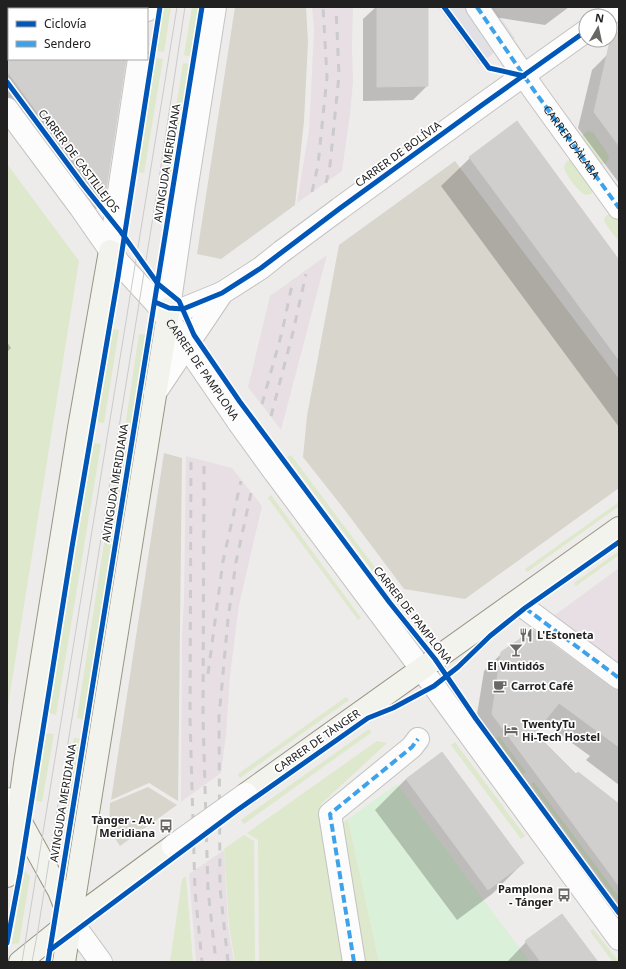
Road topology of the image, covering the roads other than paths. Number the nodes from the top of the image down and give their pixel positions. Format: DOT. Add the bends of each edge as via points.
graph roads {
  1 [pos="215,7"];
  2 [pos="477,7"];
  3 [pos="578,37"];
  4 [pos="139,60"];
  5 [pos="524,76"];
  6 [pos="7,109"];
  7 [pos="619,208"];
  8 [pos="110,251"];
  9 [pos="222,293"];
  10 [pos="164,310"];
  11 [pos="186,346"];
  12 [pos="155,393"];
  13 [pos="619,528"];
  14 [pos="525,608"];
  15 [pos="421,669"];
  16 [pos="619,678"];
  17 [pos="418,739"];
  18 [pos="12,808"];
  19 [pos="7,876"];
  20 [pos="71,921"];
  21 [pos="619,939"];
  22 [pos="20,962"];
  23 [pos="64,962"];
  24 [pos="101,962"];
  25 [pos="354,962"];
  1 -- 10 [label="street, AVINGUDA MERIDIANA" via="184,204"];
  2 -- 5 [label="street, CARRER D'ÀLABA"];
  3 -- 5 [label="street, CARRER DE BOLÍVIA"];
  4 -- 8 [label="street"];
  5 -- 7 [label="street, CARRER D'ÀLABA"];
  5 -- 9 [label="street, CARRER DE BOLÍVIA, bridge" via="339,209 262,268"];
  6 -- 8 [label="street, CARRER DE PAMPLONA"];
  8 -- 10 [label="street, CARRER DE PAMPLONA"];
  8 -- 18 [label="street" via="25,764"];
  9 -- 10 [label="street, CARRER DE PAMPLONA" via="183,309"];
  9 -- 11 [label="street, CARRER DE BOLÍVIA"];
  10 -- 11 [label="street, CARRER DE PAMPLONA"];
  10 -- 12 [label="street, AVINGUDA MERIDIANA"];
  11 -- 12 [label="street, CARRER DE BOLÍVIA"];
  11 -- 15 [label="street, CARRER DE PAMPLONA, bridge" via="273,470"];
  12 -- 20 [label="street, AVINGUDA MERIDIANA"];
  13 -- 15 [label="street, CARRER DE TÀNGER"];
  14 -- 16 [label="street"];
  15 -- 20 [label="street, CARRER DE TÀNGER, bridge"];
  15 -- 21 [label="street, CARRER DE PAMPLONA"];
  17 -- 25 [label="street" via="412,747 330,814"];
  18 -- 19 [label="street"];
  18 -- 20 [label="street" via="59,891"];
  20 -- 22 [label="street, CARRER DE TÀNGER"];
  20 -- 23 [label="street, AVINGUDA MERIDIANA"];
  20 -- 24 [label="street"];
}
